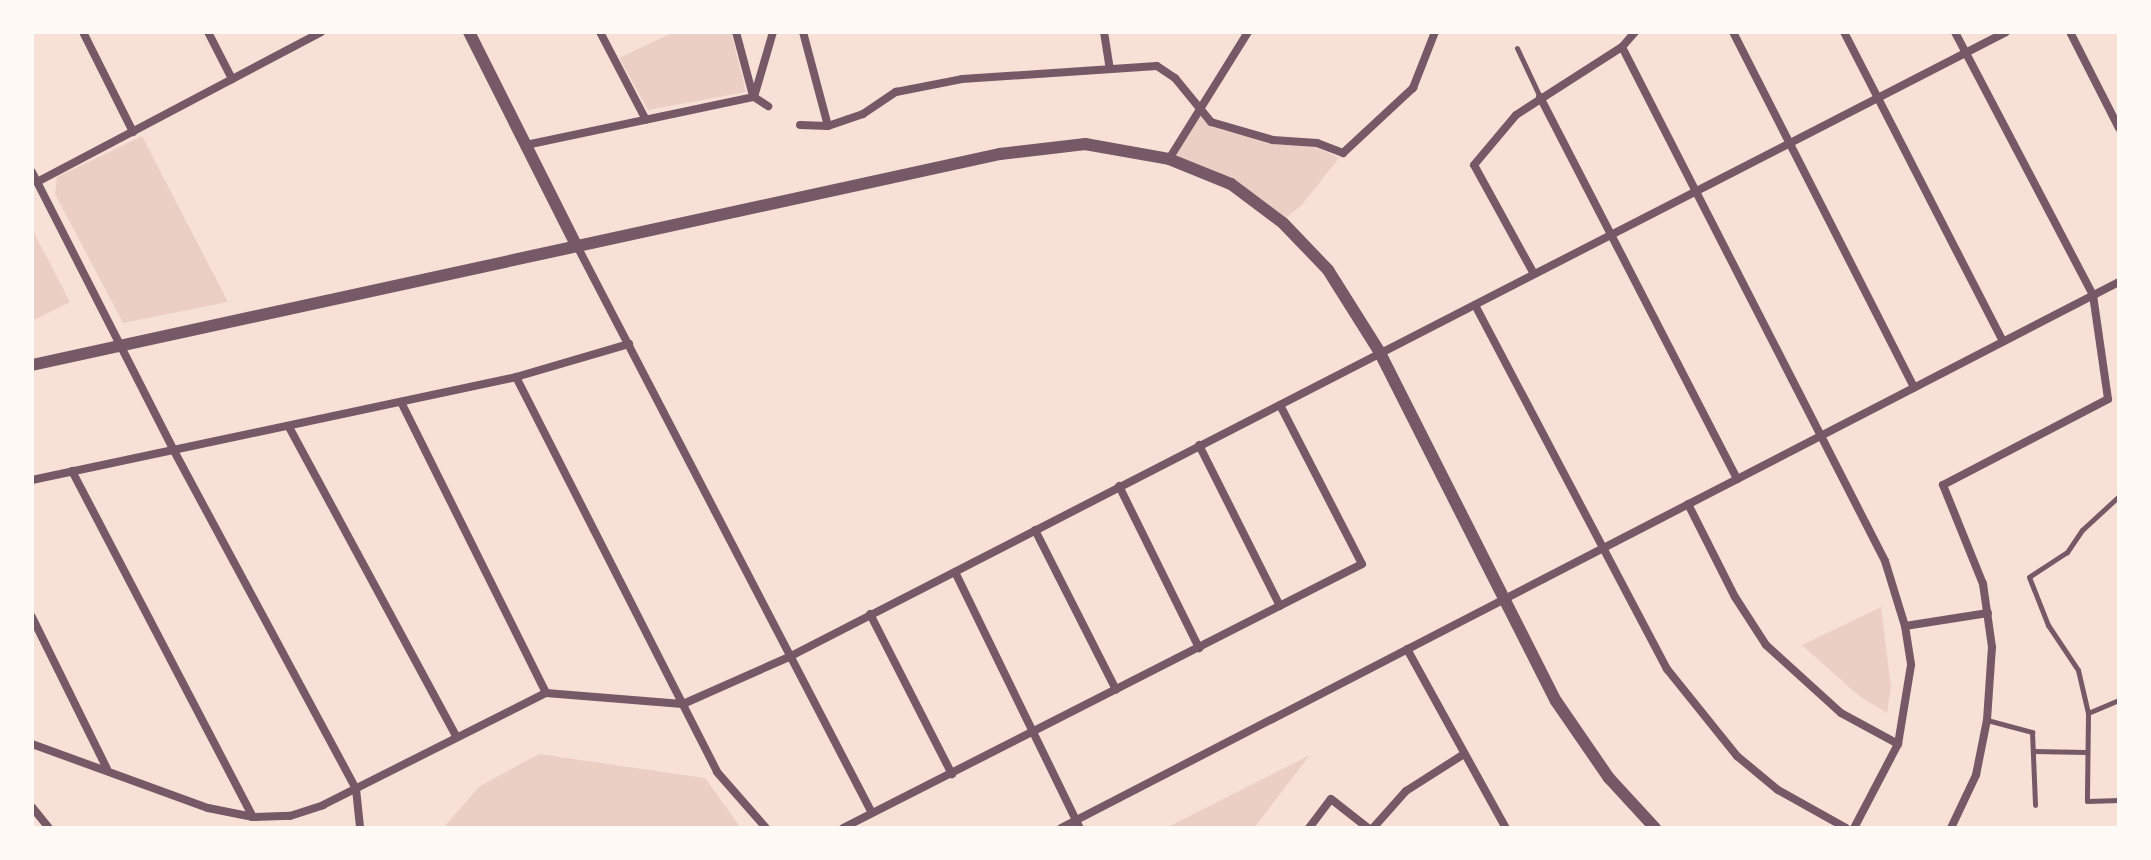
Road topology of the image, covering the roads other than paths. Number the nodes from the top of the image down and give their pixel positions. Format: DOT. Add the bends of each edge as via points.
graph roads {
  1 [pos="83,32"];
  2 [pos="208,32"];
  3 [pos="321,32"];
  4 [pos="469,32"];
  5 [pos="600,32"];
  6 [pos="736,32"];
  7 [pos="773,32"];
  8 [pos="803,32"];
  9 [pos="1104,32"];
  10 [pos="1248,32"];
  11 [pos="1434,32"];
  12 [pos="1635,32"];
  13 [pos="1733,32"];
  14 [pos="1844,32"];
  15 [pos="1955,32"];
  16 [pos="2006,32"];
  17 [pos="2070,32"];
  18 [pos="1622,47"];
  19 [pos="1517,48"];
  20 [pos="1965,53"];
  21 [pos="1110,69"];
  22 [pos="232,79"];
  23 [pos="754,97"];
  24 [pos="1540,97"];
  25 [pos="1878,98"];
  26 [pos="768,106"];
  27 [pos="1200,111"];
  28 [pos="646,120"];
  29 [pos="800,125"];
  30 [pos="828,126"];
  31 [pos="2119,128"];
  32 [pos="133,132"];
  33 [pos="1790,143"];
  34 [pos="526,145"];
  35 [pos="1169,159"];
  36 [pos="32,172"];
  37 [pos="37,182"];
  38 [pos="1695,191"];
  39 [pos="1610,235"];
  40 [pos="575,243"];
  41 [pos="1534,274"];
  42 [pos="2119,282"];
  43 [pos="2093,295"];
  44 [pos="1475,305"];
  45 [pos="2003,342"];
  46 [pos="629,344"];
  47 [pos="120,345"];
  48 [pos="1379,351"];
  49 [pos="32,365"];
  50 [pos="516,377"];
  51 [pos="1914,388"];
  52 [pos="401,402"];
  53 [pos="1280,405"];
  54 [pos="289,427"];
  55 [pos="1821,436"];
  56 [pos="1199,445"];
  57 [pos="173,449"];
  58 [pos="72,471"];
  59 [pos="1737,479"];
  60 [pos="32,480"];
  61 [pos="1119,486"];
  62 [pos="2119,496"];
  63 [pos="1688,504"];
  64 [pos="1035,530"];
  65 [pos="1603,548"];
  66 [pos="955,572"];
  67 [pos="1505,599"];
  68 [pos="1280,606"];
  69 [pos="1988,613"];
  70 [pos="870,614"];
  71 [pos="32,617"];
  72 [pos="1905,626"];
  73 [pos="1199,648"];
  74 [pos="1407,649"];
  75 [pos="789,657"];
  76 [pos="1116,690"];
  77 [pos="546,693"];
  78 [pos="2119,700"];
  79 [pos="683,704"];
  80 [pos="2088,713"];
  81 [pos="1987,720"];
  82 [pos="1035,733"];
  83 [pos="456,736"];
  84 [pos="32,744"];
  85 [pos="1898,744"];
  86 [pos="2033,751"];
  87 [pos="2086,752"];
  88 [pos="1464,754"];
  89 [pos="107,769"];
  90 [pos="952,774"];
  91 [pos="356,789"];
  92 [pos="2119,800"];
  93 [pos="2035,805"];
  94 [pos="32,807"];
  95 [pos="872,813"];
  96 [pos="253,817"];
  97 [pos="1078,824"];
  98 [pos="49,828"];
  99 [pos="360,828"];
  100 [pos="766,828"];
  101 [pos="843,828"];
  102 [pos="1061,828"];
  103 [pos="1309,828"];
  104 [pos="1371,828"];
  105 [pos="1506,828"];
  106 [pos="1655,828"];
  107 [pos="1846,828"];
  108 [pos="1854,828"];
  109 [pos="1951,828"];
  1 -- 32 [label="street"];
  2 -- 22 [label="street"];
  3 -- 22 [label="street"];
  4 -- 34 [label="street"];
  5 -- 28 [label="street"];
  6 -- 23 [label="street"];
  7 -- 23 [label="street"];
  8 -- 30 [label="street"];
  9 -- 21 [label="street"];
  10 -- 27 [label="street"];
  11 -- 27 [label="street" via="1413,88 1343,153 1317,143 1273,140 1222,127"];
  12 -- 18 [label="street"];
  13 -- 33 [label="street"];
  14 -- 25 [label="street"];
  15 -- 20 [label="street"];
  16 -- 20 [label="street"];
  17 -- 31 [label="street"];
  18 -- 24 [label="street"];
  18 -- 38 [label="street"];
  19 -- 24 [label="lane"];
  20 -- 25 [label="street"];
  20 -- 43 [label="street"];
  21 -- 27 [label="street" via="1157,66 1175,78"];
  21 -- 30 [label="street" via="962,79 896,92 863,114"];
  22 -- 32 [label="street"];
  23 -- 26 [label="street"];
  23 -- 28 [label="street"];
  24 -- 39 [label="street"];
  24 -- 41 [label="street" via="1498,131 1474,165"];
  25 -- 33 [label="street"];
  25 -- 45 [label="street"];
  27 -- 35 [label="street"];
  28 -- 34 [label="street"];
  29 -- 30 [label="street"];
  32 -- 37 [label="street"];
  33 -- 38 [label="street"];
  33 -- 51 [label="street"];
  34 -- 40 [label="street"];
  35 -- 40 [label="street" via="1114,147 1043,147"];
  35 -- 48 [label="street" via="1231,184 1283,223 1328,270"];
  36 -- 37 [label="street"];
  37 -- 47 [label="street"];
  38 -- 39 [label="street"];
  38 -- 55 [label="street"];
  39 -- 41 [label="street"];
  39 -- 59 [label="street"];
  40 -- 46 [label="street"];
  40 -- 47 [label="street"];
  41 -- 44 [label="street"];
  42 -- 43 [label="street"];
  43 -- 45 [label="street"];
  43 -- 69 [label="street" via="2108,399 1943,485 1968,536"];
  44 -- 48 [label="street"];
  44 -- 65 [label="street"];
  45 -- 51 [label="street"];
  46 -- 50 [label="street"];
  46 -- 75 [label="street"];
  47 -- 49 [label="street"];
  47 -- 57 [label="street"];
  48 -- 53 [label="street"];
  48 -- 67 [label="street"];
  50 -- 52 [label="street"];
  50 -- 79 [label="street"];
  51 -- 55 [label="street"];
  52 -- 54 [label="street"];
  52 -- 77 [label="street"];
  53 -- 56 [label="street"];
  53 -- 68 [label="street" via="1362,564"];
  54 -- 57 [label="street"];
  54 -- 83 [label="street"];
  55 -- 59 [label="street"];
  55 -- 72 [label="street" via="1885,561"];
  56 -- 61 [label="street"];
  56 -- 68 [label="street"];
  57 -- 58 [label="street"];
  57 -- 91 [label="street"];
  58 -- 60 [label="street"];
  58 -- 96 [label="street"];
  59 -- 63 [label="street"];
  61 -- 64 [label="street"];
  61 -- 73 [label="street"];
  62 -- 80 [label="lane" via="2067,552 2029,577 2048,625 2078,670"];
  63 -- 65 [label="street"];
  63 -- 85 [label="street" via="1766,645 1841,713"];
  64 -- 66 [label="street"];
  64 -- 76 [label="street"];
  65 -- 67 [label="street"];
  65 -- 107 [label="street" via="1667,669 1716,733 1778,790"];
  66 -- 70 [label="street"];
  66 -- 82 [label="street"];
  67 -- 74 [label="street"];
  67 -- 106 [label="street" via="1584,744"];
  68 -- 73 [label="street"];
  69 -- 72 [label="street"];
  69 -- 81 [label="street"];
  70 -- 75 [label="street"];
  70 -- 90 [label="street"];
  71 -- 89 [label="street"];
  72 -- 85 [label="street" via="1911,665"];
  73 -- 76 [label="street"];
  74 -- 88 [label="street"];
  74 -- 97 [label="street"];
  75 -- 79 [label="street"];
  75 -- 95 [label="street"];
  76 -- 82 [label="street"];
  77 -- 79 [label="street"];
  77 -- 83 [label="street"];
  78 -- 80 [label="lane"];
  79 -- 100 [label="street" via="717,772"];
  80 -- 87 [label="lane"];
  81 -- 86 [label="lane" via="2032,732"];
  81 -- 109 [label="street" via="1976,775"];
  82 -- 90 [label="street"];
  82 -- 97 [label="street"];
  83 -- 91 [label="street"];
  84 -- 89 [label="street"];
  85 -- 108 [label="street"];
  86 -- 87 [label="lane"];
  86 -- 93 [label="lane"];
  87 -- 92 [label="lane" via="2087,801"];
  88 -- 104 [label="street" via="1406,791"];
  88 -- 105 [label="street"];
  89 -- 96 [label="street" via="208,808"];
  90 -- 95 [label="street"];
  91 -- 96 [label="street" via="290,816"];
  91 -- 99 [label="street"];
  94 -- 98 [label="street"];
  95 -- 101 [label="street"];
  97 -- 102 [label="street"];
  103 -- 104 [label="street" via="1331,799"];
}
